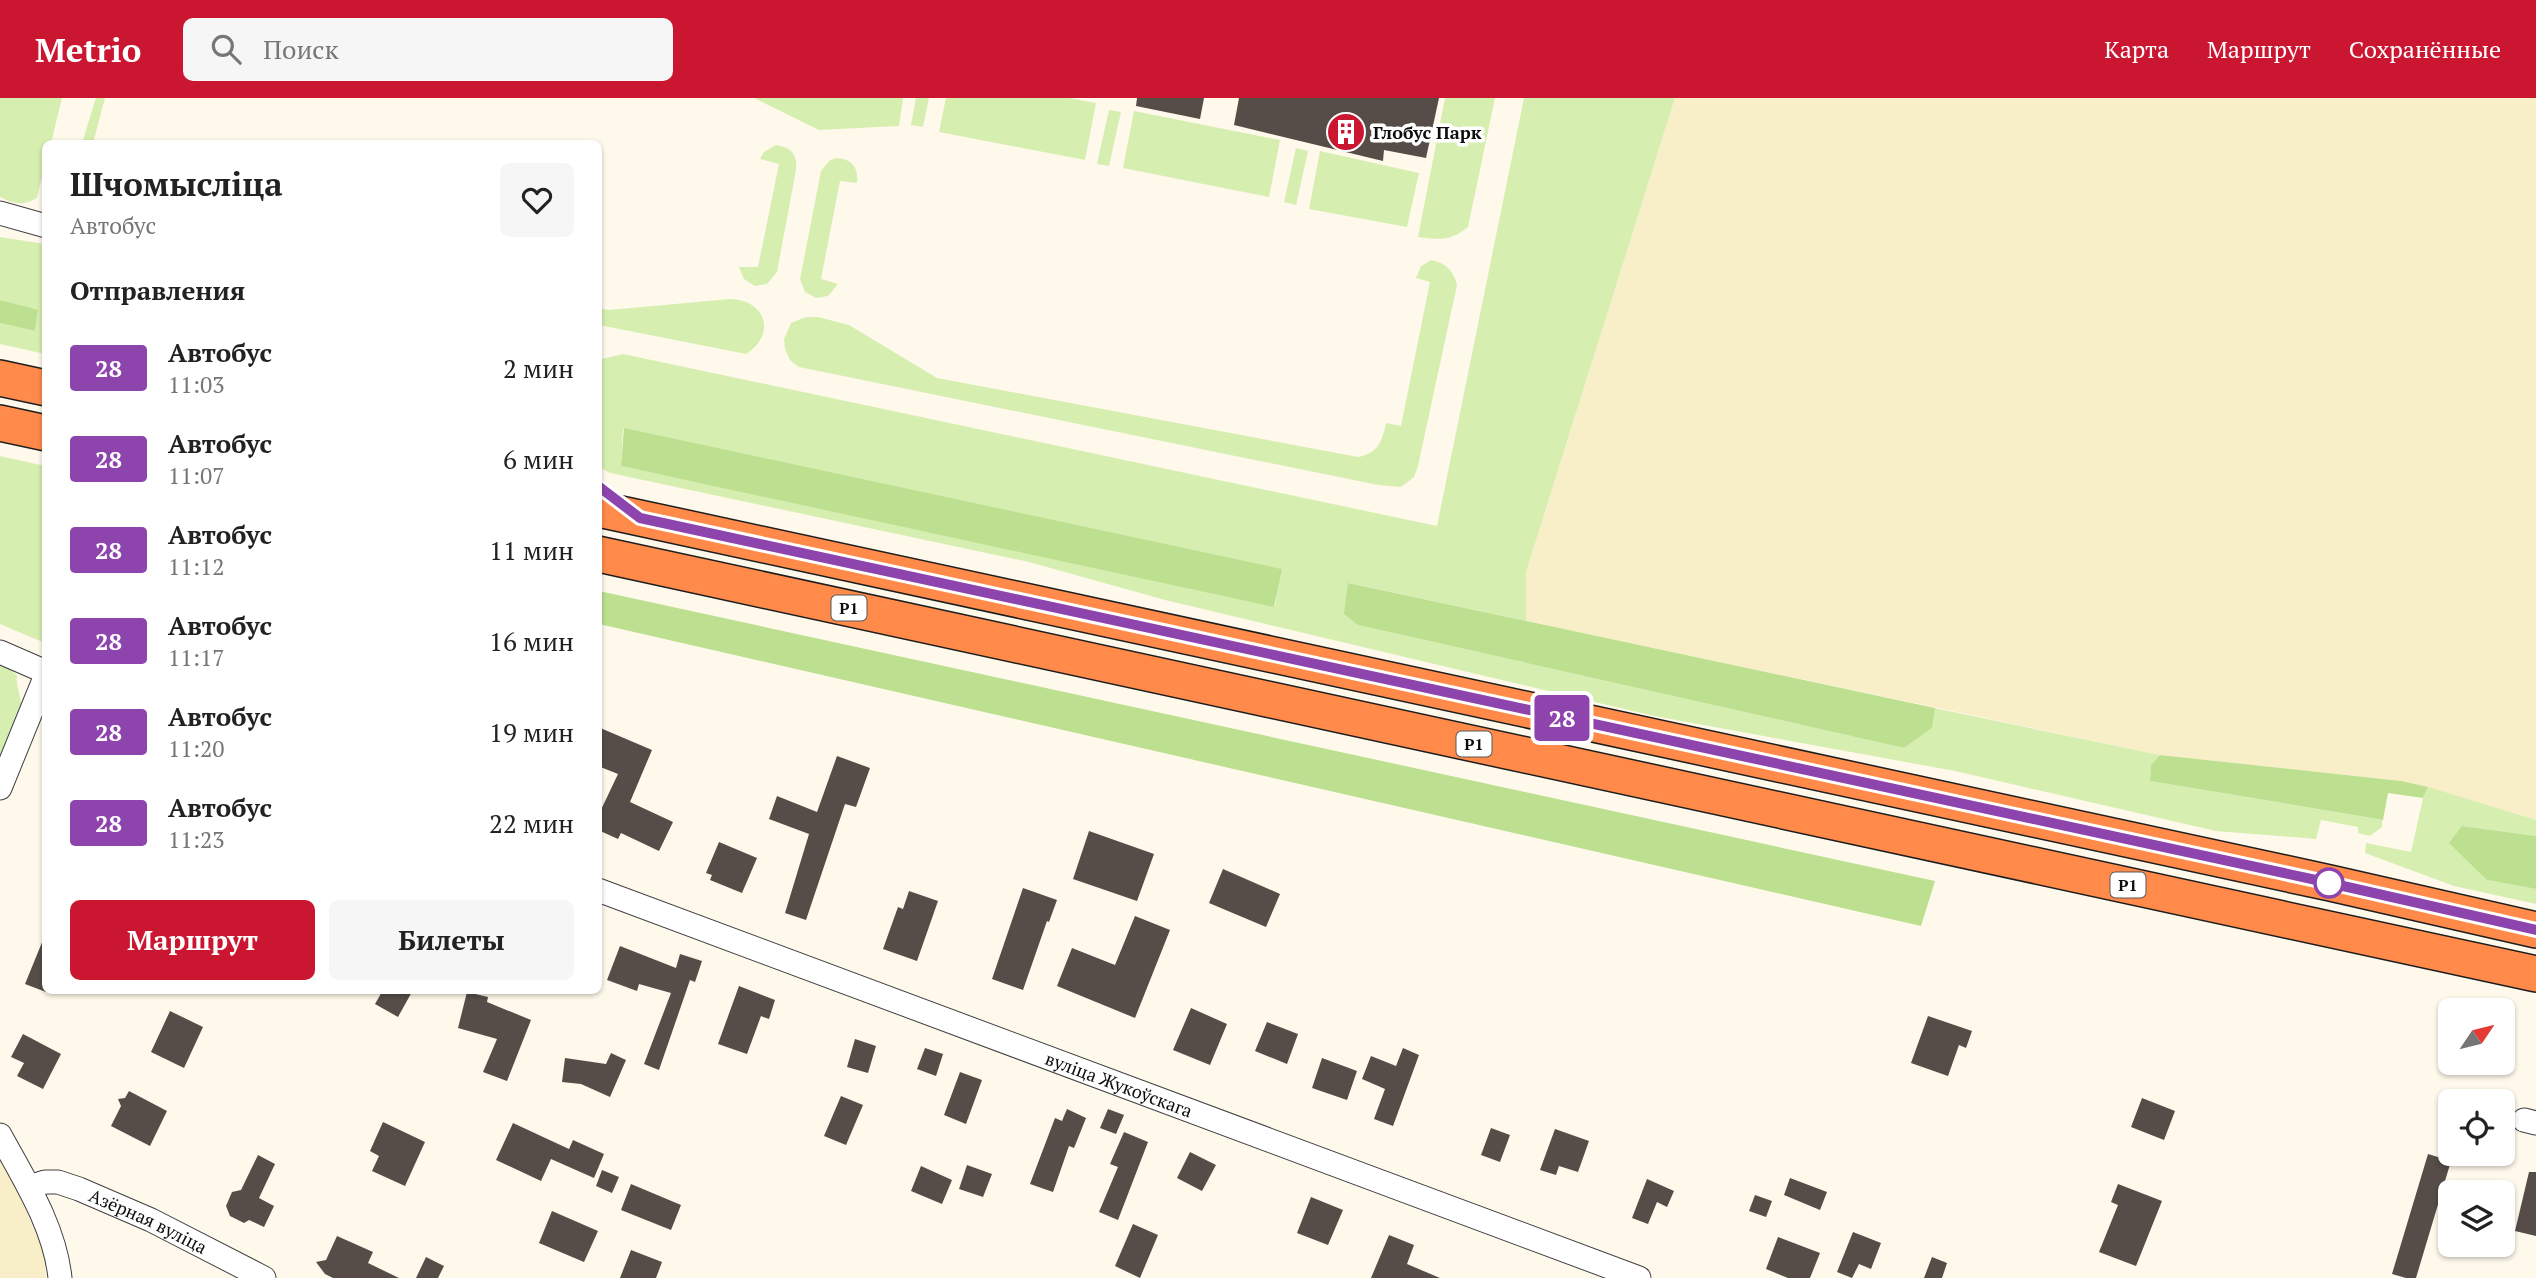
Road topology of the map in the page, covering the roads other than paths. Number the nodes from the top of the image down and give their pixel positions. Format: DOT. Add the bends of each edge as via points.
graph roads {
  1 [pos="0,213"];
  2 [pos="42,225"];
  3 [pos="0,378"];
  4 [pos="42,387"];
  5 [pos="0,423"];
  6 [pos="42,432"];
  7 [pos="602,489"];
  8 [pos="602,510"];
  9 [pos="640,518"];
  10 [pos="602,555"];
  11 [pos="0,652"];
  12 [pos="42,672"];
  13 [pos="42,684"];
  14 [pos="0,788"];
  15 [pos="602,891"];
  16 [pos="2536,930"];
  17 [pos="2536,974"];
  18 [pos="0,1135"];
  19 [pos="29,1187"];
  20 [pos="60,1278"];
  21 [pos="264,1278"];
  22 [pos="1639,1278"];
  1 -- 2 [label="street"];
  3 -- 4 [label="highway"];
  5 -- 6 [label="highway"];
  7 -- 9 [label="highway"];
  8 -- 9 [label="highway"];
  9 -- 16 [label="highway"];
  10 -- 17 [label="highway, Р1"];
  11 -- 12 [label="street"];
  13 -- 14 [label="street"];
  15 -- 22 [label="street, вуліца Жукоўскага"];
  18 -- 19 [label="street"];
  19 -- 20 [label="street" via="47,1228"];
  19 -- 21 [label="street, Азёрная вуліца" via="58,1182 79,1189 152,1220"];
}
